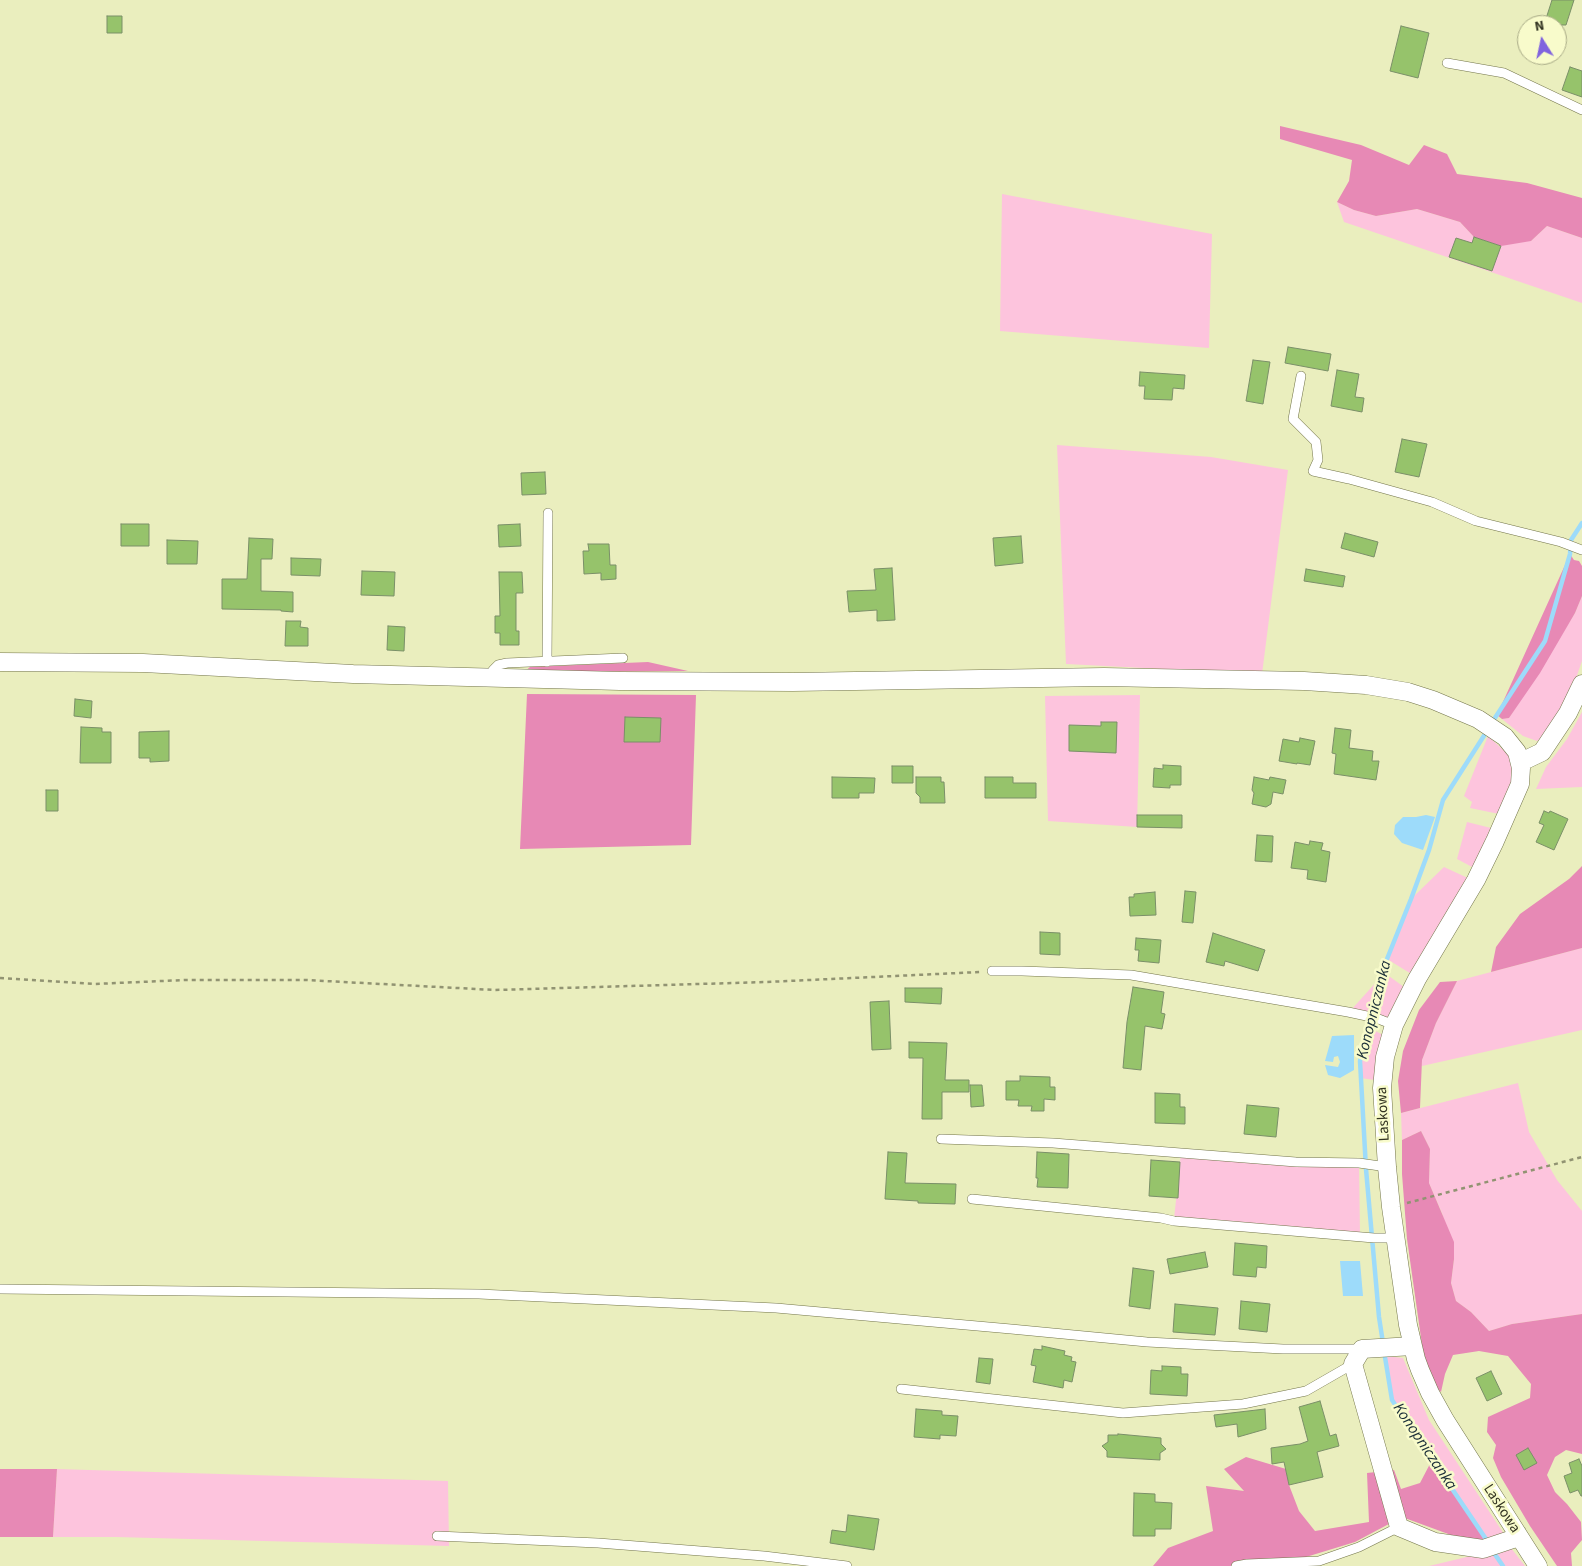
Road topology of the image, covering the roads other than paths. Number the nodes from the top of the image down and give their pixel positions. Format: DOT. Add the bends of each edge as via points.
graph roads {
  1 [pos="1447,63"];
  2 [pos="1582,110"];
  3 [pos="1301,376"];
  4 [pos="548,513"];
  5 [pos="1580,549"];
  6 [pos="623,658"];
  7 [pos="0,662"];
  8 [pos="547,662"];
  9 [pos="491,678"];
  10 [pos="1582,684"];
  11 [pos="1521,762"];
  12 [pos="992,971"];
  13 [pos="1394,1025"];
  14 [pos="941,1139"];
  15 [pos="1379,1166"];
  16 [pos="972,1199"];
  17 [pos="1396,1238"];
  18 [pos="0,1289"];
  19 [pos="1413,1346"];
  20 [pos="1371,1352"];
  21 [pos="901,1389"];
  22 [pos="1399,1527"];
  23 [pos="1517,1533"];
  24 [pos="437,1536"];
  25 [pos="847,1566"];
  26 [pos="1236,1566"];
  27 [pos="1538,1566"];
  1 -- 2 [label="lane" via="1504,73"];
  3 -- 5 [label="lane" via="1293,419 1316,442 1318,460 1313,471 1432,502 1476,521"];
  4 -- 8 [label="lane"];
  6 -- 8 [label="lane"];
  7 -- 9 [label="street" via="143,663"];
  8 -- 9 [label="lane" via="498,665"];
  9 -- 11 [label="street" via="793,682 1104,677 1366,685 1408,692 1478,719 1510,742"];
  10 -- 11 [label="street" via="1568,713 1542,752"];
  11 -- 13 [label="street, Laskowa" via="1518,791 1495,841"];
  12 -- 13 [label="lane" via="1131,974 1365,1015"];
  13 -- 15 [label="street, Laskowa" via="1385,1058"];
  14 -- 15 [label="lane" via="1054,1143"];
  15 -- 17 [label="street, Laskowa"];
  16 -- 17 [label="lane" via="1174,1221"];
  17 -- 19 [label="street, Laskowa"];
  18 -- 20 [label="lane" via="488,1294 776,1308 1147,1342"];
  19 -- 20 [label="street"];
  19 -- 23 [label="street, Laskowa" via="1436,1404"];
  20 -- 21 [label="lane" via="1306,1391 1243,1404 1123,1412"];
  20 -- 22 [label="street"];
  22 -- 23 [label="street" via="1435,1542 1483,1549 1513,1539"];
  22 -- 26 [label="lane" via="1319,1561"];
  23 -- 27 [label="street, Laskowa"];
  24 -- 25 [label="lane" via="764,1556"];
}
